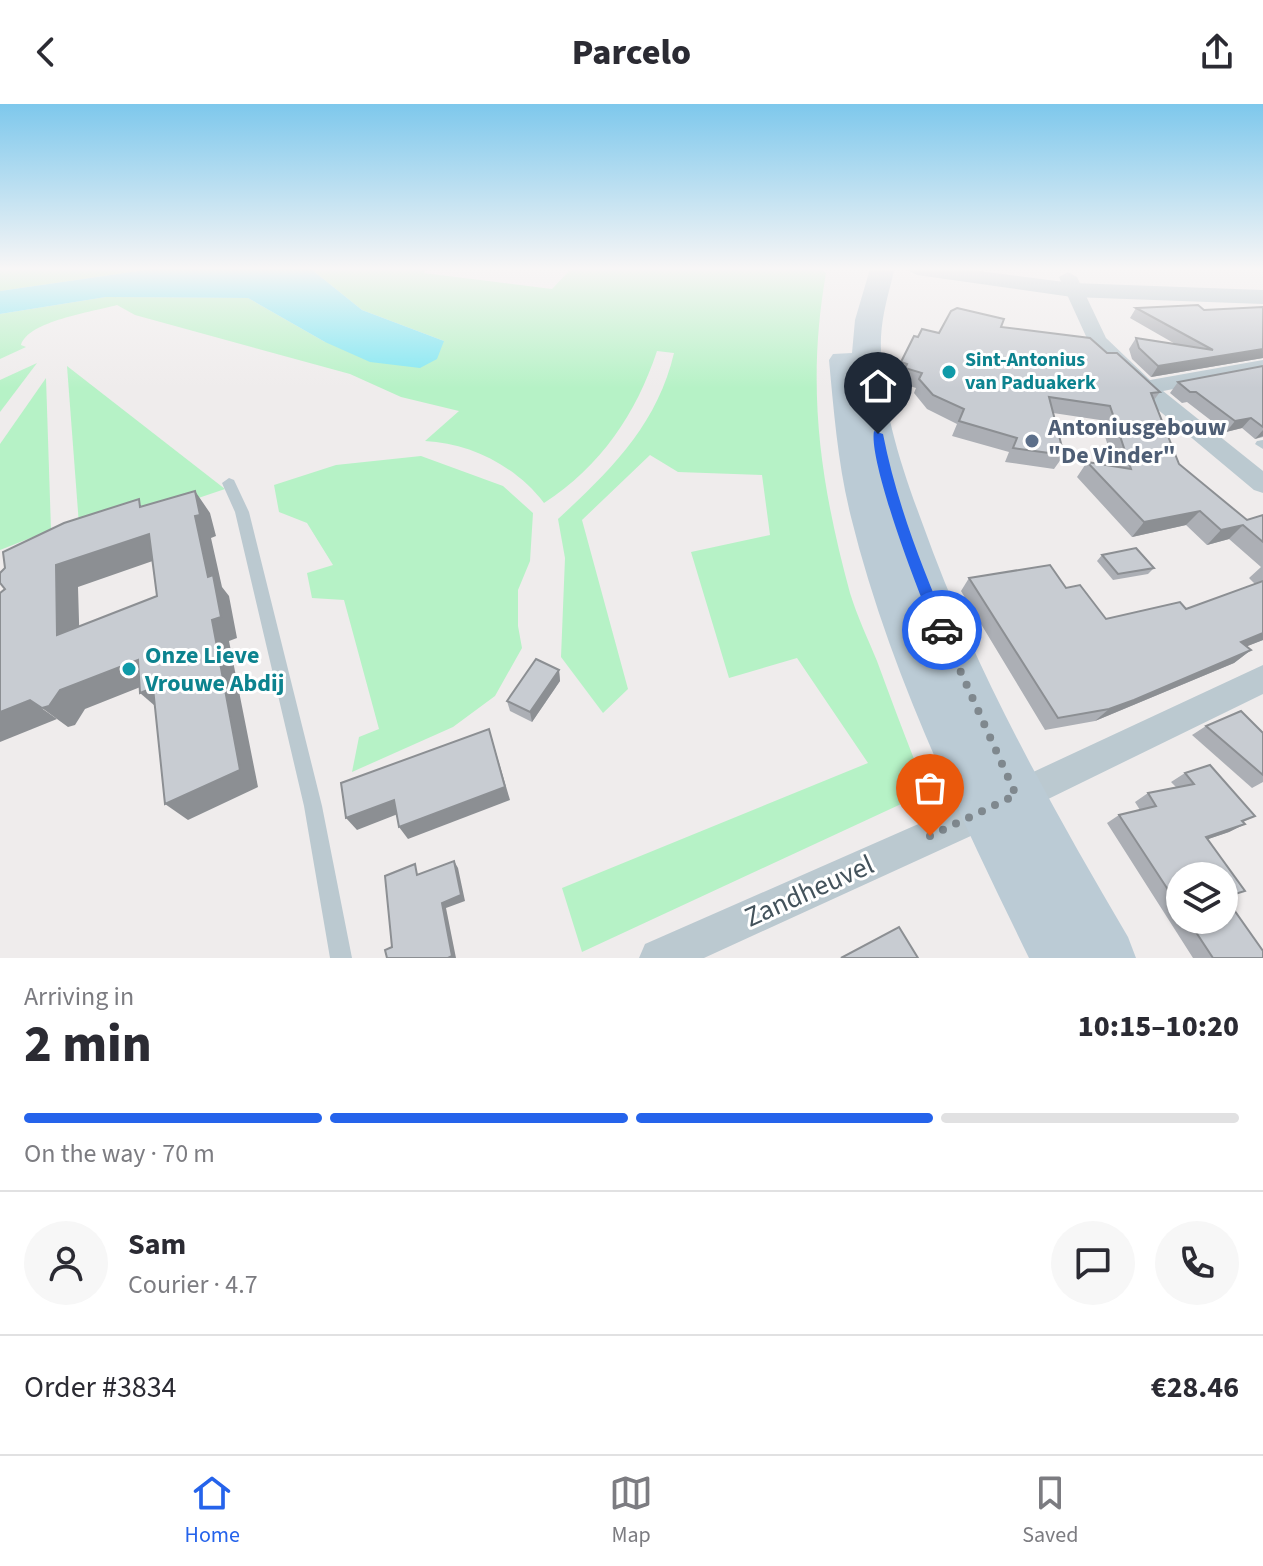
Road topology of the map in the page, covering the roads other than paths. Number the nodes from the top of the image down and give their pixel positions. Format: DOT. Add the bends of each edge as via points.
graph roads {
  1 [pos="864,309"];
  2 [pos="1082,309"];
  3 [pos="1263,366"];
  4 [pos="1146,388"];
  5 [pos="229,483"];
  6 [pos="1263,484"];
  7 [pos="1263,679"];
  8 [pos="1000,804"];
  9 [pos="341,958"];
  10 [pos="659,958"];
  11 [pos="1060,958"];
  12 [pos="1107,958"];
  1 -- 8 [label="main road" via="844,348 847,418 867,512 921,669"];
  2 -- 4 [label="street" via="1097,341"];
  3 -- 4 [label="street"];
  4 -- 6 [label="street"];
  5 -- 9 [label="lane" via="242,512 313,806"];
  7 -- 8 [label="street, Zandheuvel"];
  8 -- 10 [label="street, Zandheuvel"];
  8 -- 11 [label="main road"];
  8 -- 12 [label="main road"];
}
